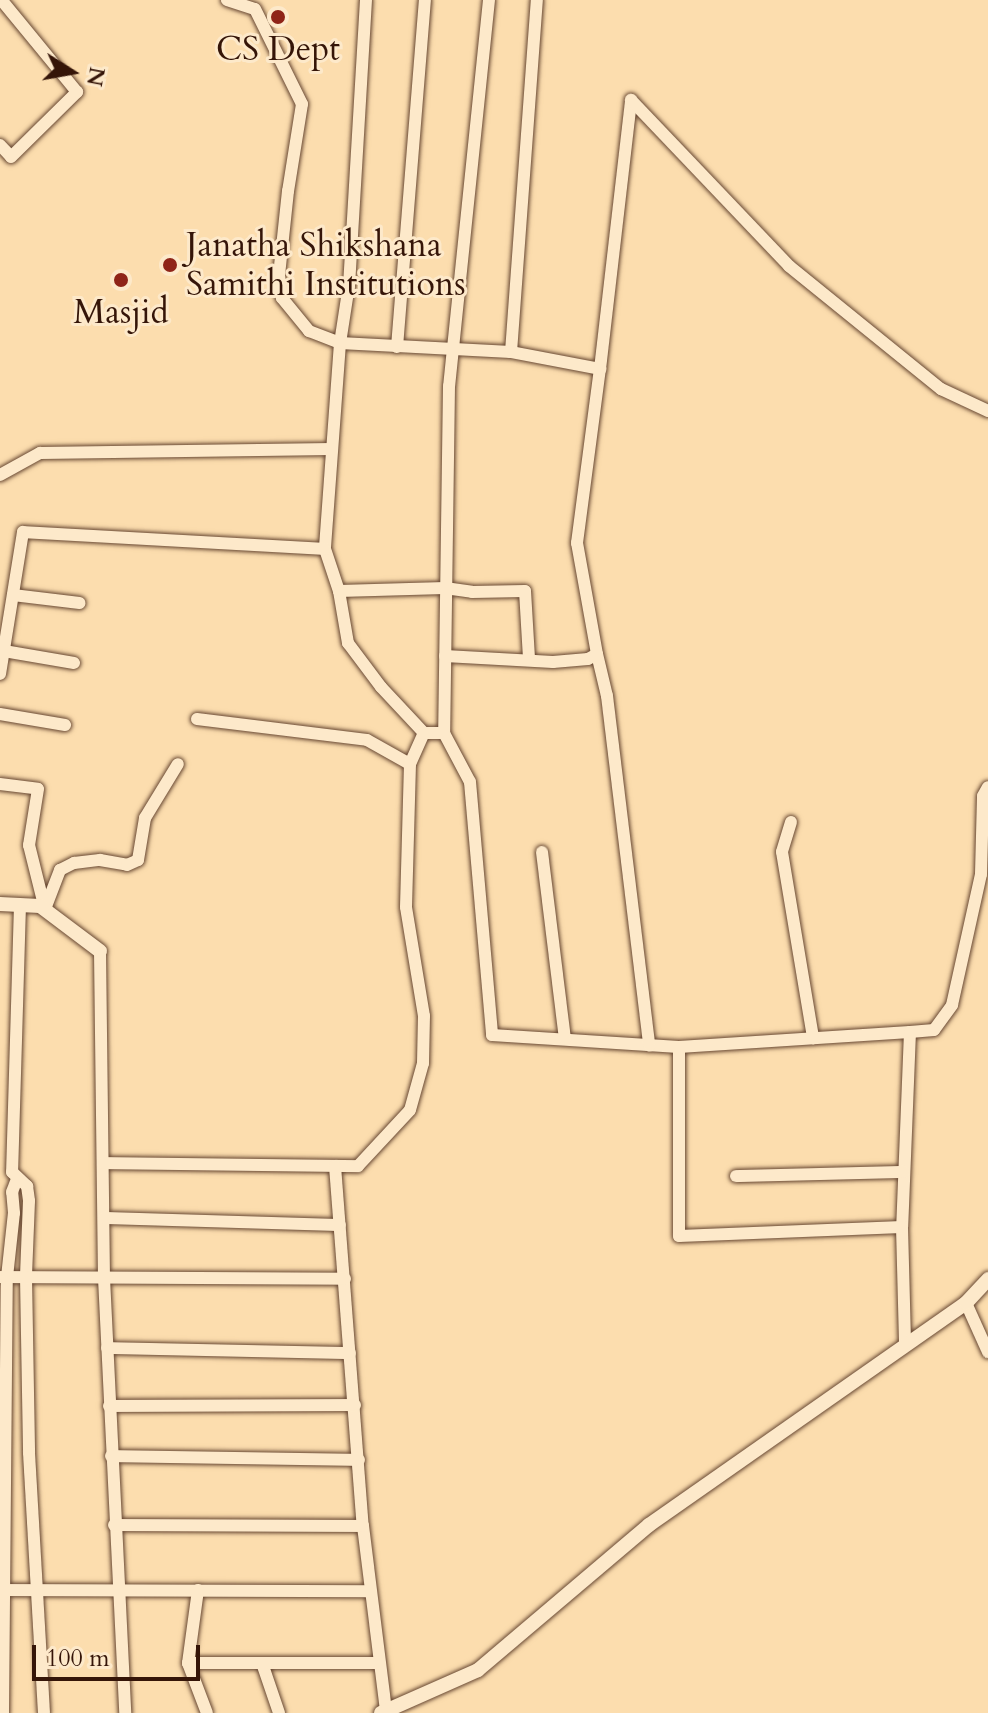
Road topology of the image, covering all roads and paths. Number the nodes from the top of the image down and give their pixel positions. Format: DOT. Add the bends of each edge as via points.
graph roads {
  1 [pos="227,0"];
  2 [pos="366,0"];
  3 [pos="425,0"];
  4 [pos="489,0"];
  5 [pos="537,0"];
  6 [pos="4,3"];
  7 [pos="0,145"];
  8 [pos="340,343"];
  9 [pos="397,347"];
  10 [pos="453,350"];
  11 [pos="511,352"];
  12 [pos="600,369"];
  13 [pos="988,411"];
  14 [pos="332,449"];
  15 [pos="0,475"];
  16 [pos="325,549"];
  17 [pos="445,588"];
  18 [pos="339,591"];
  19 [pos="13,595"];
  20 [pos="80,603"];
  21 [pos="4,651"];
  22 [pos="597,654"];
  23 [pos="445,656"];
  24 [pos="529,659"];
  25 [pos="74,663"];
  26 [pos="0,674"];
  27 [pos="0,714"];
  28 [pos="197,719"];
  29 [pos="65,725"];
  30 [pos="424,733"];
  31 [pos="444,733"];
  32 [pos="178,764"];
  33 [pos="410,764"];
  34 [pos="0,784"];
  35 [pos="988,787"];
  36 [pos="791,822"];
  37 [pos="542,852"];
  38 [pos="0,904"];
  39 [pos="20,905"];
  40 [pos="45,909"];
  41 [pos="100,951"];
  42 [pos="910,1032"];
  43 [pos="813,1038"];
  44 [pos="565,1039"];
  45 [pos="649,1045"];
  46 [pos="679,1047"];
  47 [pos="103,1163"];
  48 [pos="335,1166"];
  49 [pos="904,1172"];
  50 [pos="736,1176"];
  51 [pos="17,1179"];
  52 [pos="104,1218"];
  53 [pos="340,1225"];
  54 [pos="902,1227"];
  55 [pos="4,1277"];
  56 [pos="26,1277"];
  57 [pos="104,1278"];
  58 [pos="345,1279"];
  59 [pos="988,1279"];
  60 [pos="966,1303"];
  61 [pos="905,1344"];
  62 [pos="107,1348"];
  63 [pos="988,1352"];
  64 [pos="350,1353"];
  65 [pos="355,1405"];
  66 [pos="109,1406"];
  67 [pos="111,1456"];
  68 [pos="359,1460"];
  69 [pos="114,1525"];
  70 [pos="363,1526"];
  71 [pos="2,1590"];
  72 [pos="38,1590"];
  73 [pos="117,1590"];
  74 [pos="198,1590"];
  75 [pos="370,1591"];
  76 [pos="188,1663"];
  77 [pos="262,1663"];
  78 [pos="379,1663"];
  79 [pos="384,1712"];
  80 [pos="3,1713"];
  81 [pos="44,1713"];
  82 [pos="125,1713"];
  83 [pos="207,1713"];
  84 [pos="279,1713"];
  1 -- 8 [label="street" via="255,9 302,104 279,275 282,298 309,331"];
  2 -- 8 [label="street" via="349,285"];
  3 -- 9 [label="street"];
  4 -- 10 [label="street"];
  5 -- 11 [label="street"];
  6 -- 7 [label="street" via="77,92 11,157"];
  8 -- 9 [label="street"];
  8 -- 14 [label="street"];
  9 -- 10 [label="street"];
  10 -- 11 [label="street"];
  10 -- 17 [label="street"];
  11 -- 12 [label="street"];
  12 -- 13 [label="street" via="631,100 789,266 941,389"];
  12 -- 22 [label="street" via="577,543"];
  14 -- 15 [label="street" via="40,453"];
  14 -- 16 [label="street"];
  16 -- 18 [label="street"];
  16 -- 19 [label="street" via="23,532"];
  17 -- 18 [label="street"];
  17 -- 23 [label="street"];
  17 -- 24 [label="street" via="525,591"];
  18 -- 30 [label="street" via="348,643"];
  19 -- 20 [label="street"];
  19 -- 21 [label="street"];
  21 -- 25 [label="street"];
  21 -- 26 [label="street"];
  22 -- 24 [label="street" via="553,662"];
  22 -- 45 [label="street" via="607,696"];
  23 -- 24 [label="street"];
  23 -- 31 [label="street"];
  27 -- 29 [label="street"];
  28 -- 33 [label="street" via="367,740"];
  30 -- 31 [label="street"];
  30 -- 33 [label="street"];
  31 -- 44 [label="street" via="470,782 492,1035"];
  32 -- 40 [label="street" via="145,818 138,860 127,865 74,863 60,870"];
  33 -- 48 [label="street" via="406,907 424,1016 423,1063 410,1110 358,1166"];
  34 -- 40 [label="street" via="38,789 29,845"];
  35 -- 42 [label="street" via="983,796 981,874 952,1005 934,1030"];
  36 -- 43 [label="street" via="782,852"];
  37 -- 44 [label="street"];
  38 -- 39 [label="street"];
  39 -- 40 [label="street"];
  39 -- 51 [label="street" via="12,1172"];
  40 -- 41 [label="street"];
  41 -- 47 [label="street"];
  42 -- 43 [label="street"];
  42 -- 49 [label="street"];
  43 -- 46 [label="street"];
  44 -- 45 [label="street"];
  45 -- 46 [label="street"];
  46 -- 54 [label="street" via="679,1236"];
  47 -- 48 [label="street"];
  47 -- 52 [label="street"];
  48 -- 53 [label="street"];
  49 -- 50 [label="street"];
  49 -- 54 [label="street"];
  51 -- 55 [label="street"];
  51 -- 56 [label="street" via="27,1186 29,1201"];
  52 -- 53 [label="street"];
  52 -- 57 [label="street"];
  53 -- 58 [label="street"];
  54 -- 61 [label="street"];
  55 -- 56 [label="street"];
  55 -- 71 [label="street"];
  56 -- 57 [label="street"];
  56 -- 72 [label="street"];
  57 -- 58 [label="street"];
  57 -- 62 [label="street"];
  58 -- 64 [label="street"];
  59 -- 60 [label="street"];
  60 -- 61 [label="street"];
  60 -- 63 [label="street"];
  61 -- 79 [label="street" via="649,1525 478,1670"];
  62 -- 64 [label="street"];
  62 -- 66 [label="street"];
  64 -- 65 [label="street"];
  65 -- 66 [label="street"];
  65 -- 68 [label="street"];
  66 -- 67 [label="street"];
  67 -- 68 [label="street"];
  67 -- 69 [label="street"];
  68 -- 70 [label="street"];
  69 -- 70 [label="street"];
  69 -- 73 [label="street"];
  70 -- 75 [label="street"];
  71 -- 72 [label="street"];
  71 -- 80 [label="street"];
  72 -- 73 [label="street"];
  72 -- 81 [label="street"];
  73 -- 74 [label="street"];
  73 -- 82 [label="street"];
  74 -- 75 [label="street"];
  74 -- 76 [label="street"];
  75 -- 78 [label="street"];
  76 -- 77 [label="street"];
  76 -- 83 [label="street"];
  77 -- 78 [label="street"];
  77 -- 84 [label="street"];
  78 -- 79 [label="street"];
}
